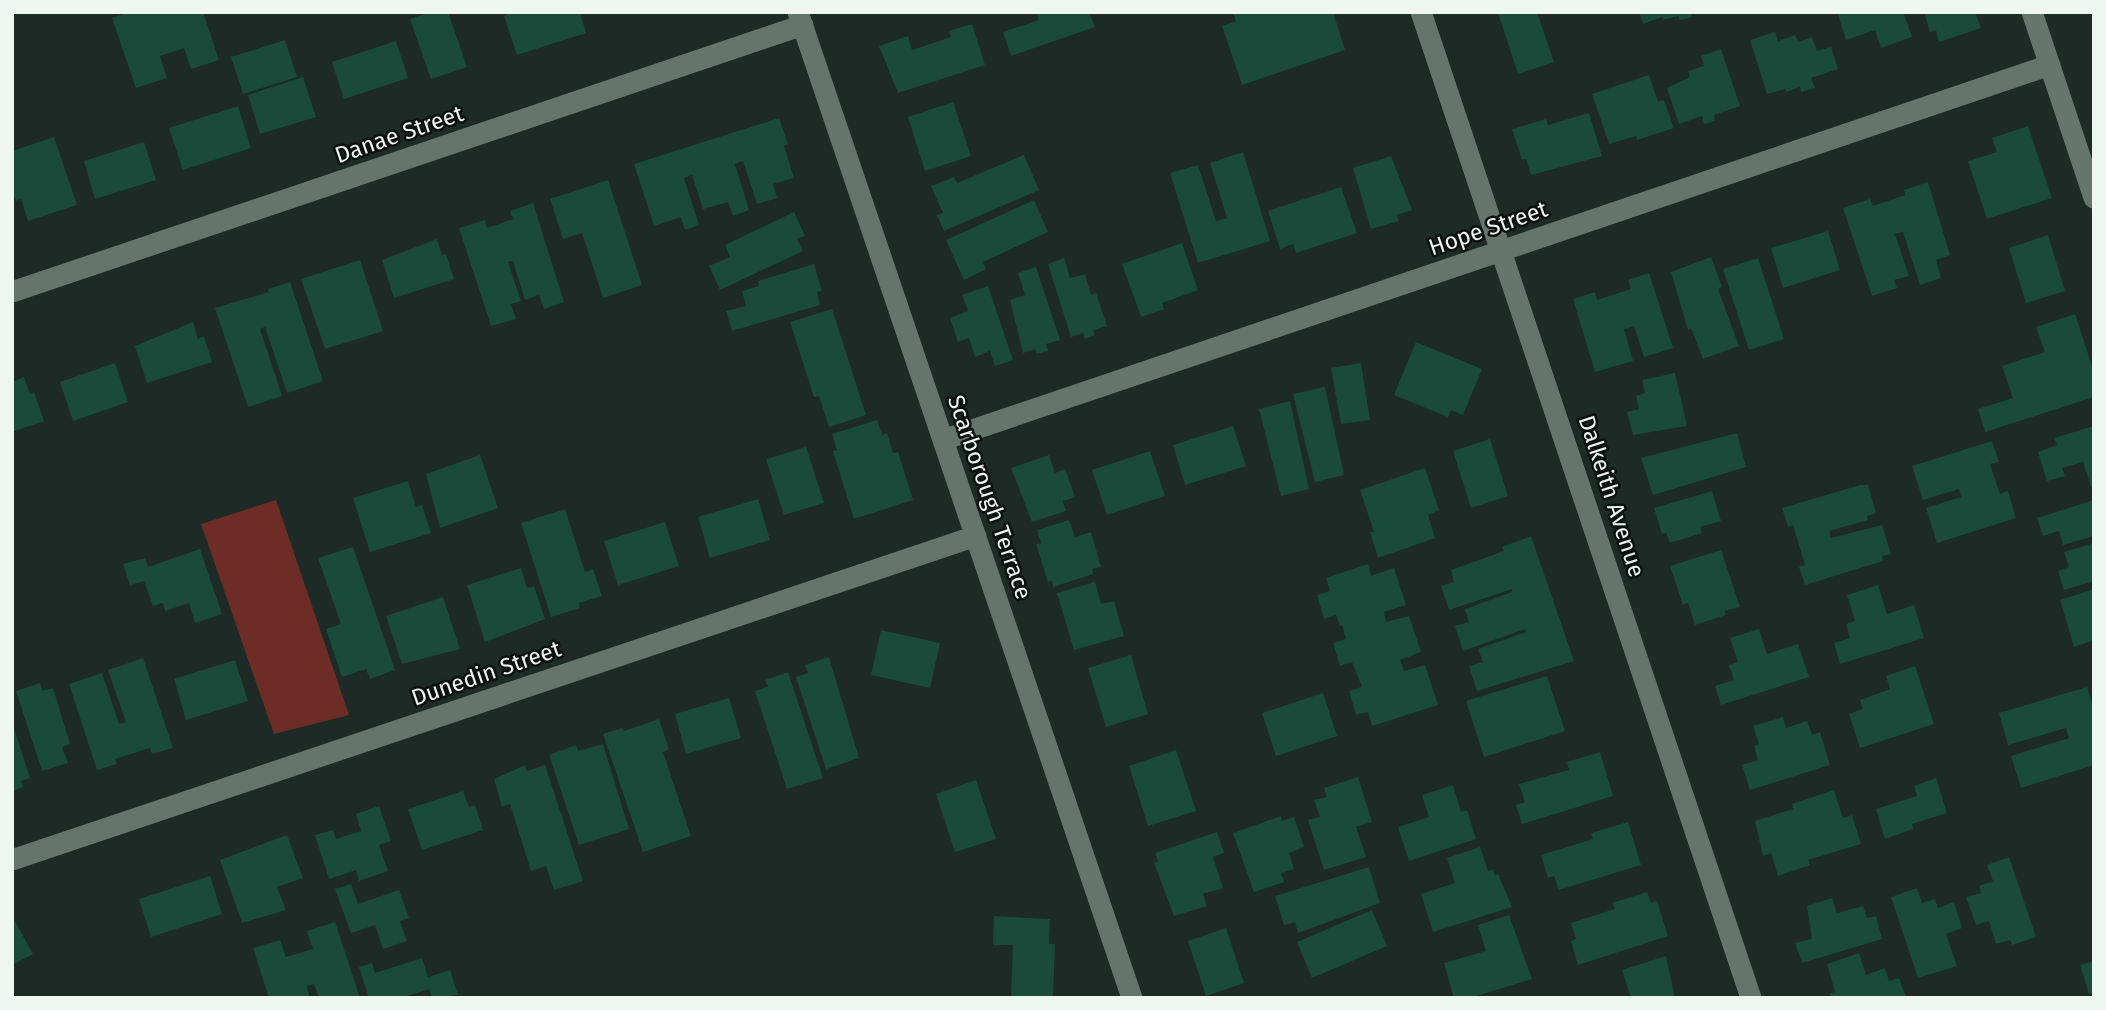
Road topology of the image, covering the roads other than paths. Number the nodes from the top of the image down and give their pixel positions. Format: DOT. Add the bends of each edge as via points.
graph roads {
  1 [pos="1421,12"];
  2 [pos="2032,12"];
  3 [pos="800,19"];
  4 [pos="2050,65"];
  5 [pos="2094,198"];
  6 [pos="1503,251"];
  7 [pos="12,292"];
  8 [pos="943,440"];
  9 [pos="976,536"];
  10 [pos="12,860"];
  11 [pos="1132,998"];
  12 [pos="1751,998"];
  1 -- 6 [label="street, Dalkeith Avenue"];
  2 -- 4 [label="street"];
  3 -- 7 [label="street, Danae Street"];
  3 -- 8 [label="street, Scarborough Terrace"];
  4 -- 5 [label="street"];
  4 -- 6 [label="street, Hope Street"];
  6 -- 8 [label="street, Hope Street"];
  6 -- 12 [label="street, Dalkeith Avenue"];
  8 -- 9 [label="street, Scarborough Terrace"];
  9 -- 10 [label="street, Dunedin Street"];
  9 -- 11 [label="street, Scarborough Terrace"];
}
